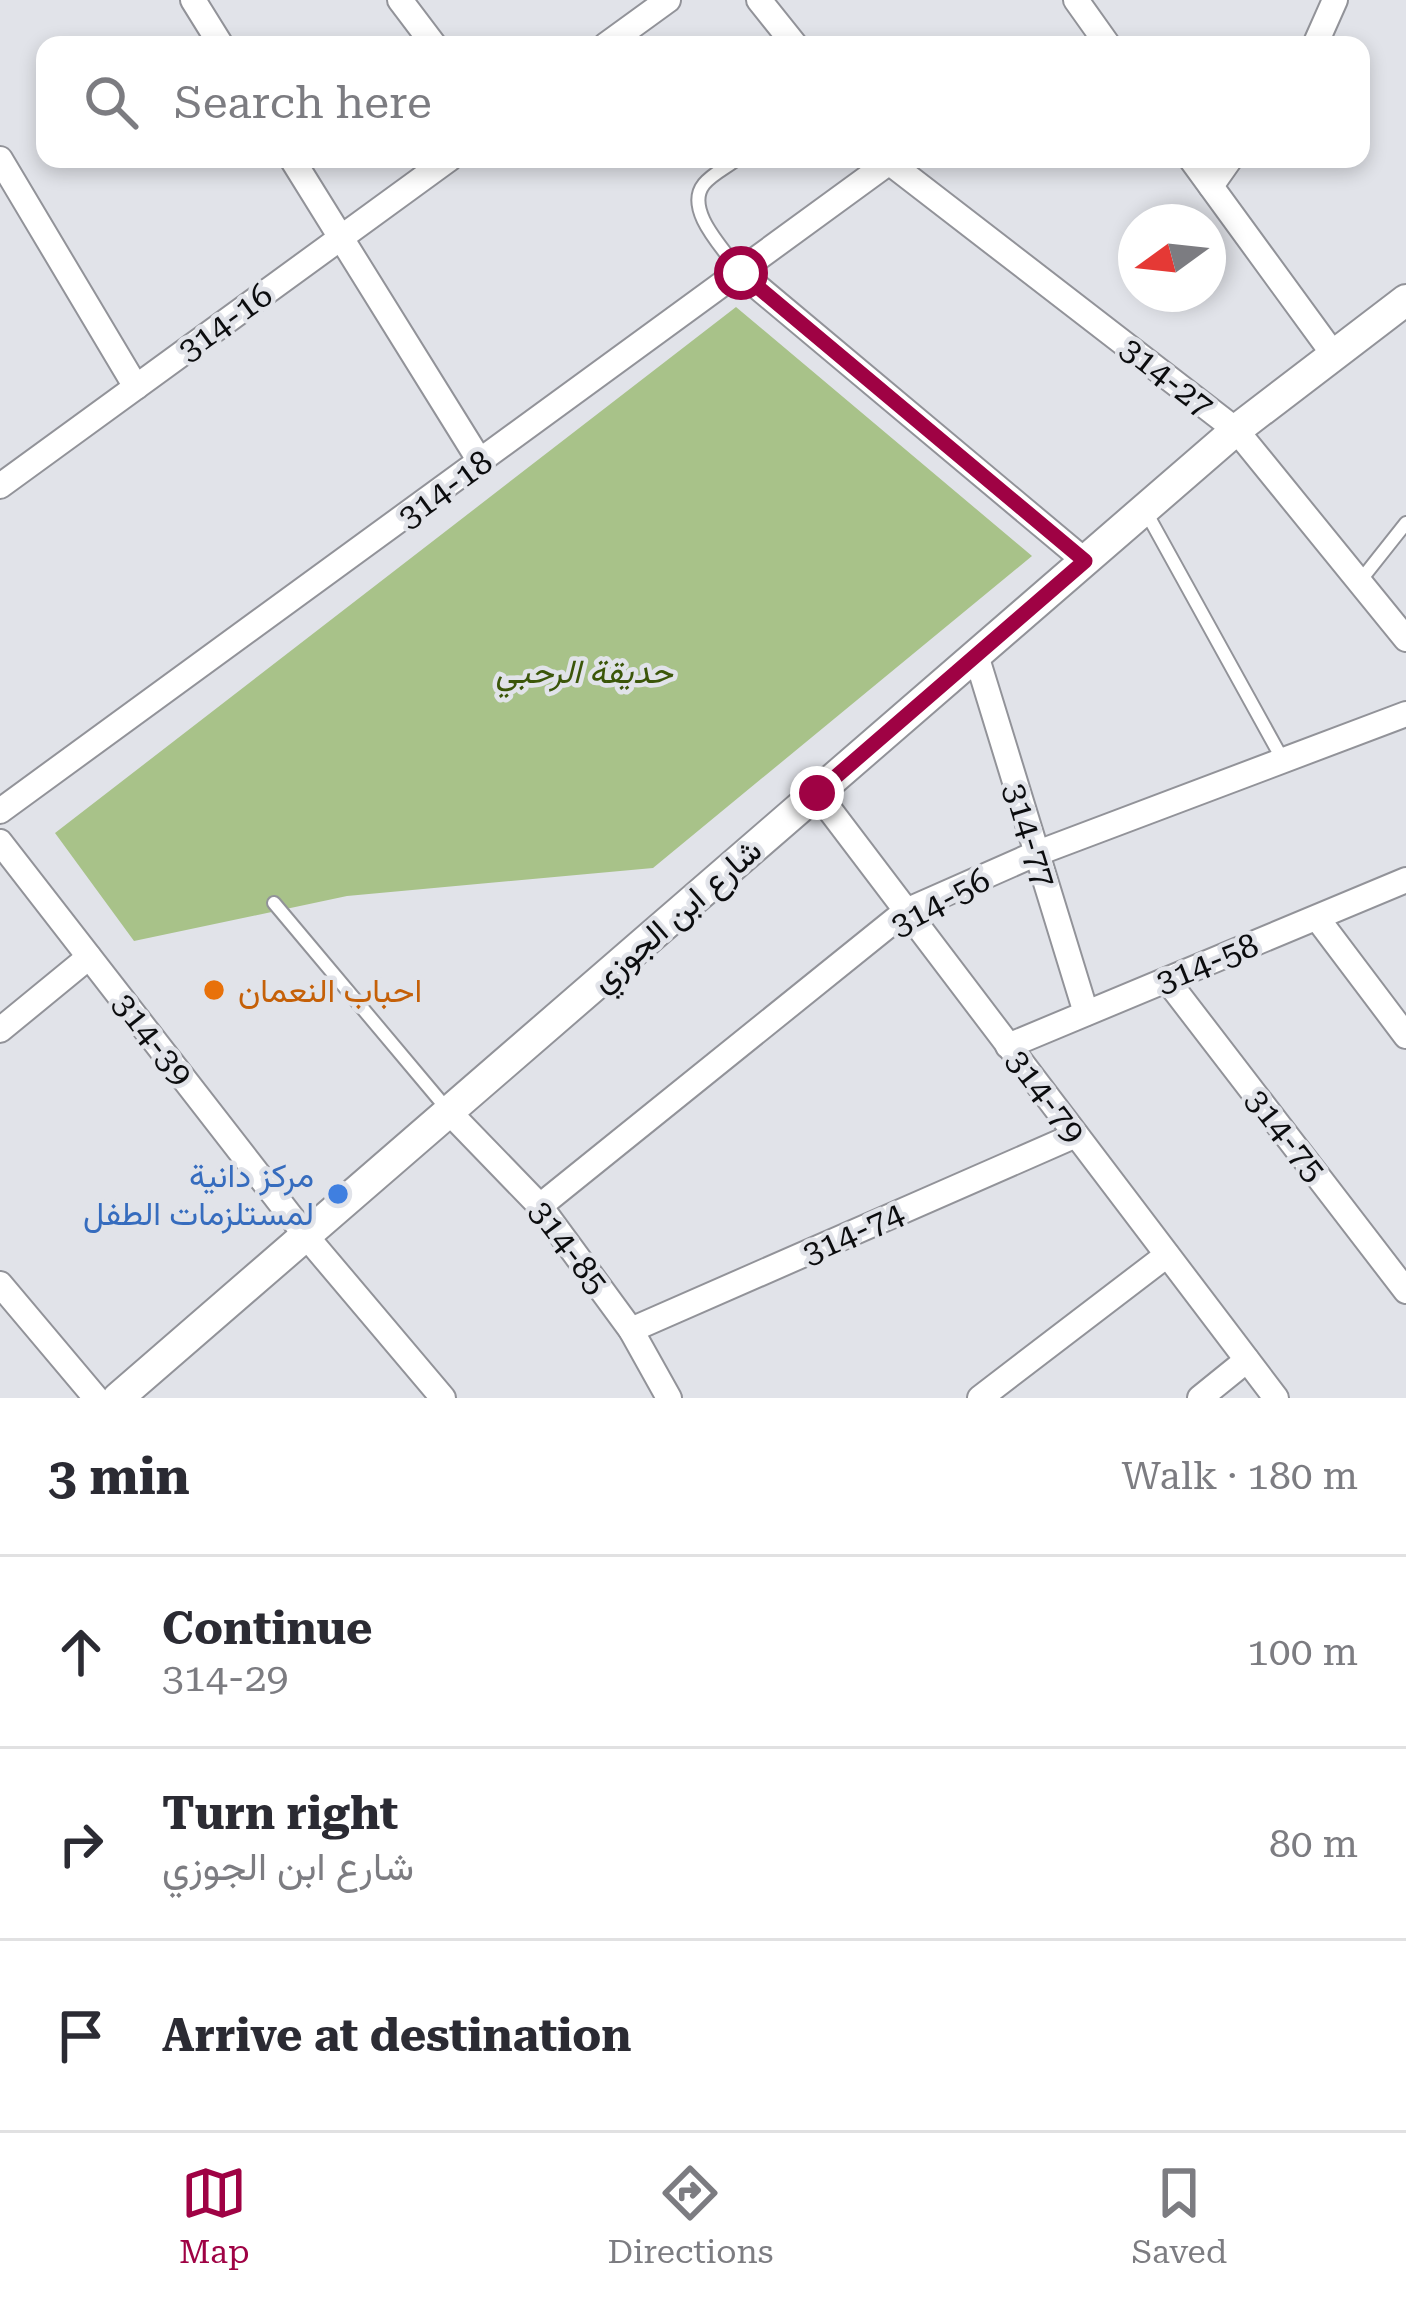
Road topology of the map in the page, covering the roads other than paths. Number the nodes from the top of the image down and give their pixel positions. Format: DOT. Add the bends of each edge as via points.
graph roads {
  1 [pos="194,0"];
  2 [pos="400,0"];
  3 [pos="668,0"];
  4 [pos="759,0"];
  5 [pos="1076,0"];
  6 [pos="1335,0"];
  7 [pos="216,36"];
  8 [pos="427,36"];
  9 [pos="618,36"];
  10 [pos="788,36"];
  11 [pos="1102,36"];
  12 [pos="1321,36"];
  13 [pos="0,159"];
  14 [pos="298,168"];
  15 [pos="437,168"];
  16 [pos="724,168"];
  17 [pos="878,168"];
  18 [pos="896,168"];
  19 [pos="1197,168"];
  20 [pos="1223,168"];
  21 [pos="1210,186"];
  22 [pos="341,238"];
  23 [pos="741,273"];
  24 [pos="1406,300"];
  25 [pos="1334,355"];
  26 [pos="136,387"];
  27 [pos="1236,430"];
  28 [pos="481,463"];
  29 [pos="0,486"];
  30 [pos="1145,509"];
  31 [pos="1406,523"];
  32 [pos="1085,561"];
  33 [pos="1359,582"];
  34 [pos="1406,639"];
  35 [pos="976,656"];
  36 [pos="1406,714"];
  37 [pos="1285,763"];
  38 [pos="817,793"];
  39 [pos="0,811"];
  40 [pos="0,842"];
  41 [pos="1036,854"];
  42 [pos="1406,880"];
  43 [pos="274,903"];
  44 [pos="906,911"];
  45 [pos="1317,918"];
  46 [pos="89,957"];
  47 [pos="1167,980"];
  48 [pos="1086,1013"];
  49 [pos="0,1030"];
  50 [pos="1406,1036"];
  51 [pos="1008,1046"];
  52 [pos="449,1112"];
  53 [pos="1076,1135"];
  54 [pos="540,1206"];
  55 [pos="306,1236"];
  56 [pos="1167,1255"];
  57 [pos="0,1284"];
  58 [pos="1406,1291"];
  59 [pos="631,1330"];
  60 [pos="1247,1360"];
  61 [pos="96,1398"];
  62 [pos="118,1398"];
  63 [pos="443,1398"];
  64 [pos="669,1398"];
  65 [pos="980,1398"];
  66 [pos="1200,1398"];
  67 [pos="1276,1398"];
  1 -- 7 [label="street"];
  2 -- 8 [label="street"];
  3 -- 9 [label="street"];
  4 -- 10 [label="street"];
  5 -- 11 [label="street"];
  6 -- 12 [label="street"];
  13 -- 26 [label="street"];
  14 -- 22 [label="street"];
  15 -- 22 [label="street, 314-16"];
  16 -- 23 [label="lane" via="704,184 699,212"];
  17 -- 23 [label="street, 314-18"];
  18 -- 27 [label="street, 314-27"];
  19 -- 21 [label="street"];
  20 -- 21 [label="street"];
  21 -- 25 [label="street"];
  22 -- 26 [label="street, 314-16"];
  22 -- 28 [label="street"];
  23 -- 28 [label="street, 314-18"];
  23 -- 32 [label="street"];
  24 -- 25 [label="street, شارع ابن الجوزي"];
  25 -- 27 [label="street, شارع ابن الجوزي"];
  26 -- 29 [label="street, 314-16"];
  27 -- 30 [label="street, شارع ابن الجوزي"];
  27 -- 33 [label="street, 314-27"];
  28 -- 39 [label="street, 314-18"];
  30 -- 32 [label="street, شارع ابن الجوزي"];
  30 -- 37 [label="lane"];
  31 -- 33 [label="lane"];
  32 -- 35 [label="street, شارع ابن الجوزي"];
  33 -- 34 [label="street, 314-27"];
  35 -- 38 [label="street, شارع ابن الجوزي"];
  35 -- 41 [label="street, 314-77"];
  36 -- 37 [label="street, 314-56"];
  37 -- 41 [label="street, 314-56"];
  38 -- 44 [label="street, 314-79"];
  38 -- 52 [label="street, شارع ابن الجوزي"];
  40 -- 46 [label="street, 314-39"];
  41 -- 44 [label="street, 314-56"];
  41 -- 48 [label="street, 314-77"];
  42 -- 45 [label="street, 314-58"];
  43 -- 52 [label="lane"];
  44 -- 51 [label="street, 314-79"];
  44 -- 54 [label="street, 314-56"];
  45 -- 47 [label="street, 314-58"];
  45 -- 50 [label="street"];
  46 -- 49 [label="street"];
  46 -- 55 [label="street, 314-39"];
  47 -- 48 [label="street, 314-58"];
  47 -- 58 [label="street, 314-75"];
  48 -- 51 [label="street, 314-58"];
  51 -- 53 [label="street, 314-79"];
  52 -- 54 [label="street, 314-85"];
  52 -- 55 [label="street, شارع ابن الجوزي"];
  53 -- 56 [label="street, 314-79"];
  53 -- 59 [label="street, 314-74"];
  54 -- 59 [label="street, 314-85"];
  55 -- 62 [label="street, شارع ابن الجوزي"];
  55 -- 63 [label="street, 314-39"];
  56 -- 60 [label="street, 314-79"];
  56 -- 65 [label="street"];
  57 -- 61 [label="street"];
  59 -- 64 [label="street, 314-85"];
  60 -- 66 [label="street"];
  60 -- 67 [label="street, 314-79"];
}
